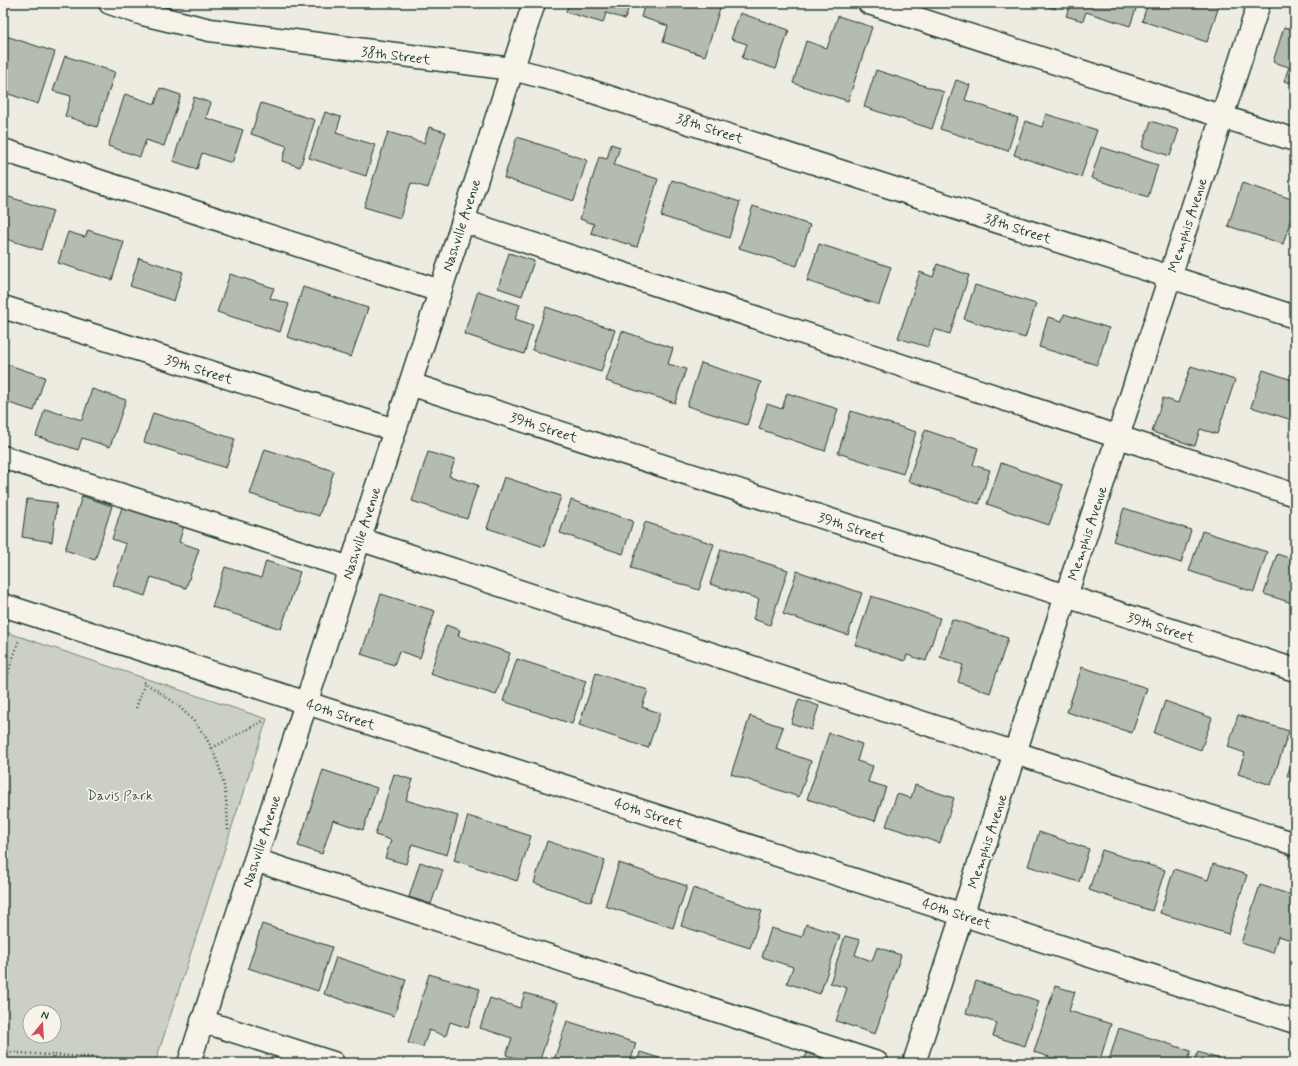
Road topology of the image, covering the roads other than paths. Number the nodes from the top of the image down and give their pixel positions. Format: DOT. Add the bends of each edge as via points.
graph roads {
  1 [pos="110,3"];
  2 [pos="534,3"];
  3 [pos="868,3"];
  4 [pos="1259,3"];
  5 [pos="512,69"];
  6 [pos="1222,116"];
  7 [pos="1295,140"];
  8 [pos="3,150"];
  9 [pos="463,221"];
  10 [pos="1170,277"];
  11 [pos="440,291"];
  12 [pos="3,307"];
  13 [pos="1295,317"];
  14 [pos="410,384"];
  15 [pos="395,430"];
  16 [pos="1118,437"];
  17 [pos="3,457"];
  18 [pos="1295,494"];
  19 [pos="359,540"];
  20 [pos="350,568"];
  21 [pos="1066,596"];
  22 [pos="3,605"];
  23 [pos="1295,670"];
  24 [pos="306,703"];
  25 [pos="1016,752"];
  26 [pos="1295,844"];
  27 [pos="255,860"];
  28 [pos="963,915"];
  29 [pos="202,1021"];
  30 [pos="1295,1022"];
  31 [pos="189,1063"];
  32 [pos="333,1063"];
  33 [pos="877,1063"];
  34 [pos="914,1063"];
  1 -- 5 [label="street, 38th Street" via="143,14 210,30"];
  2 -- 5 [label="street, Nashville Avenue"];
  3 -- 6 [label="street"];
  4 -- 6 [label="street, Memphis Avenue"];
  5 -- 9 [label="street, Nashville Avenue"];
  5 -- 10 [label="street, 38th Street" via="625,101"];
  6 -- 7 [label="street"];
  6 -- 10 [label="street, Memphis Avenue"];
  8 -- 11 [label="street"];
  9 -- 11 [label="street, Nashville Avenue"];
  9 -- 16 [label="street"];
  10 -- 13 [label="street, 38th Street"];
  10 -- 16 [label="street, Memphis Avenue"];
  11 -- 14 [label="street, Nashville Avenue"];
  12 -- 15 [label="street, 39th Street"];
  14 -- 15 [label="street, Nashville Avenue"];
  14 -- 21 [label="street, 39th Street"];
  15 -- 19 [label="street, Nashville Avenue"];
  16 -- 18 [label="street"];
  16 -- 21 [label="street, Memphis Avenue"];
  17 -- 20 [label="street"];
  19 -- 20 [label="street, Nashville Avenue"];
  19 -- 25 [label="street"];
  20 -- 24 [label="street, Nashville Avenue"];
  21 -- 23 [label="street, 39th Street"];
  21 -- 25 [label="street, Memphis Avenue"];
  22 -- 24 [label="street, 40th Street"];
  24 -- 27 [label="street, Nashville Avenue"];
  24 -- 28 [label="street, 40th Street"];
  25 -- 26 [label="street"];
  25 -- 28 [label="street, Memphis Avenue"];
  27 -- 29 [label="street, Nashville Avenue"];
  27 -- 33 [label="street"];
  28 -- 30 [label="street, 40th Street"];
  28 -- 34 [label="street, Memphis Avenue"];
  29 -- 31 [label="street, Nashville Avenue"];
  29 -- 32 [label="street"];
}
